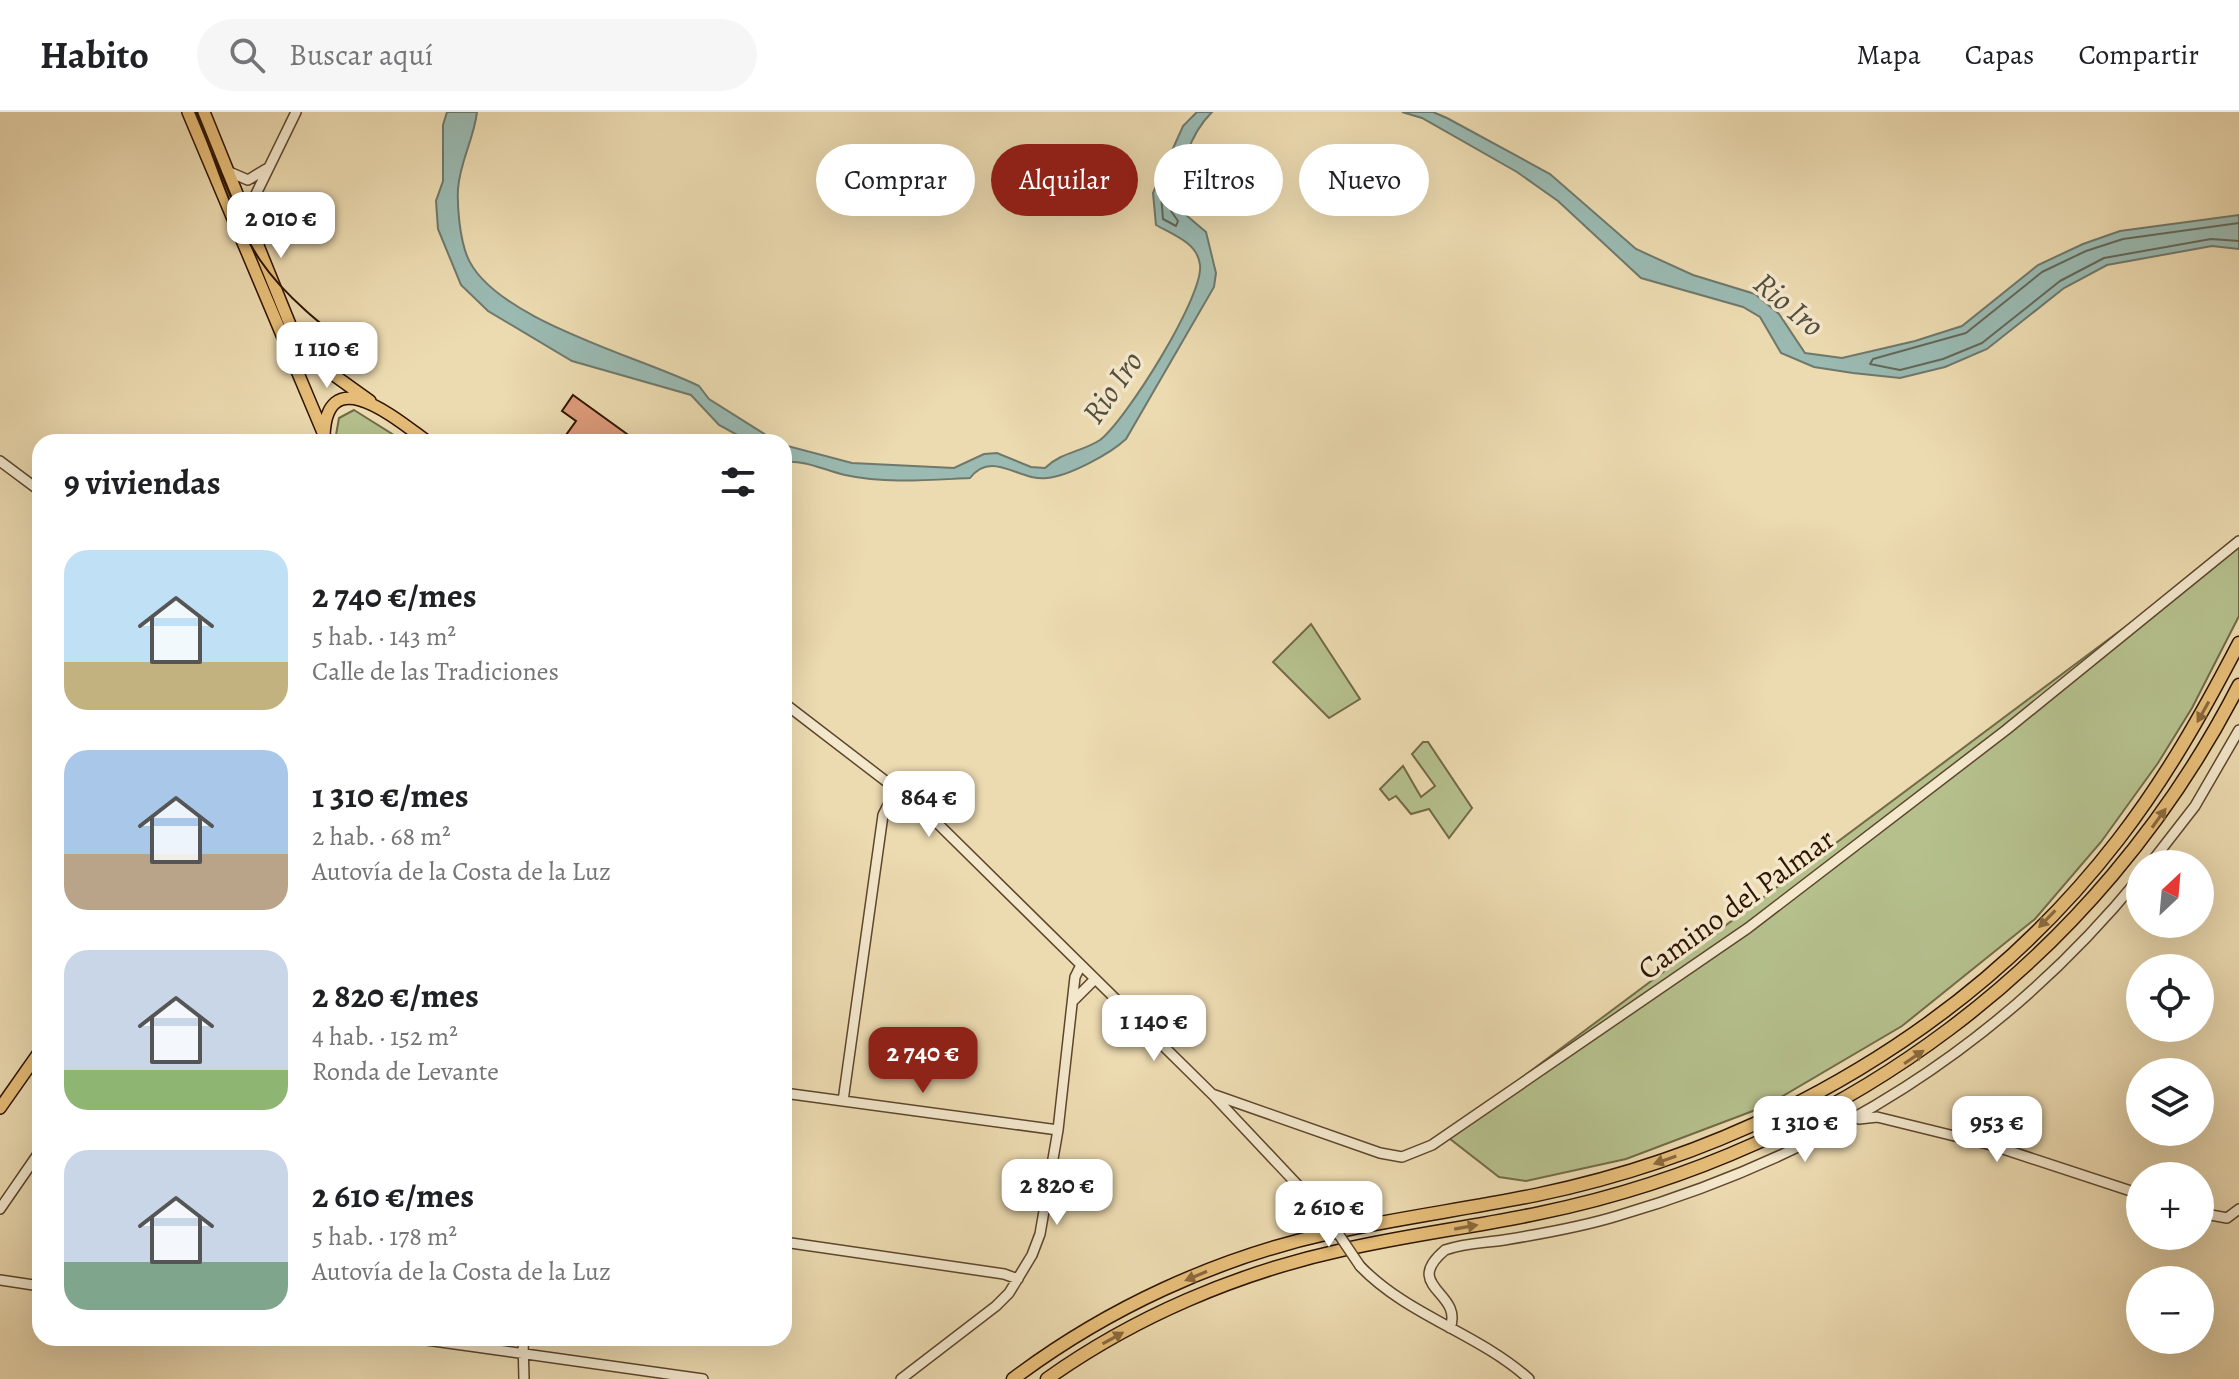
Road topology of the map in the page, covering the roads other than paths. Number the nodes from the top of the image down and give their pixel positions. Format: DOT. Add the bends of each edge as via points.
graph roads {
  1 [pos="188,112"];
  2 [pos="204,112"];
  3 [pos="296,112"];
  4 [pos="266,169"];
  5 [pos="226,170"];
  6 [pos="254,238"];
  7 [pos="370,401"];
  8 [pos="323,434"];
  9 [pos="325,434"];
  10 [pos="417,434"];
  11 [pos="0,461"];
  12 [pos="32,485"];
  13 [pos="2239,541"];
  14 [pos="2239,643"];
  15 [pos="2239,685"];
  16 [pos="792,709"];
  17 [pos="2239,730"];
  18 [pos="897,787"];
  19 [pos="2161,850"];
  20 [pos="2126,893"];
  21 [pos="1078,972"];
  22 [pos="1090,984"];
  23 [pos="1074,1000"];
  24 [pos="32,1062"];
  25 [pos="792,1094"];
  26 [pos="1212,1094"];
  27 [pos="843,1101"];
  28 [pos="0,1108"];
  29 [pos="1855,1119"];
  30 [pos="1058,1130"];
  31 [pos="32,1163"];
  32 [pos="2126,1189"];
  33 [pos="0,1209"];
  34 [pos="2237,1214"];
  35 [pos="2214,1216"];
  36 [pos="792,1243"];
  37 [pos="1018,1279"];
  38 [pos="0,1280"];
  39 [pos="32,1285"];
  40 [pos="1450,1328"];
  41 [pos="468,1346"];
  42 [pos="523,1346"];
  43 [pos="523,1354"];
  44 [pos="524,1379"];
  45 [pos="703,1379"];
  46 [pos="901,1379"];
  47 [pos="1013,1379"];
  48 [pos="1047,1379"];
  49 [pos="1529,1379"];
  1 -- 8 [label="main road"];
  2 -- 5 [label="main road"];
  3 -- 4 [label="street"];
  4 -- 5 [label="street" via="248,180"];
  4 -- 6 [label="street" via="254,204"];
  5 -- 6 [label="main road"];
  6 -- 7 [label="main road" via="300,344 328,373"];
  7 -- 9 [label="main road" via="355,398 335,406"];
  7 -- 10 [label="main road"];
  11 -- 12 [label="street"];
  13 -- 26 [label="street, Camino del Palmar" via="1973,756 1748,928 1424,1149 1402,1157 1380,1153"];
  14 -- 47 [label="highway, one-way" via="2170,767 2087,876 1997,968 1869,1064 1727,1137 1631,1171 1330,1233 1218,1266 1090,1328"];
  48 -- 15 [label="highway, one-way" via="1152,1316 1267,1270 1341,1250 1605,1199 1739,1153 1839,1104 1950,1032 2068,926 2159,818"];
  16 -- 18 [label="street"];
  17 -- 19 [label="street" via="2195,806"];
  18 -- 21 [label="street"];
  18 -- 27 [label="street" via="883,815"];
  20 -- 29 [label="street" via="2086,940 1972,1044"];
  21 -- 22 [label="street"];
  21 -- 23 [label="street"];
  22 -- 23 [label="street"];
  22 -- 26 [label="street"];
  23 -- 30 [label="street"];
  24 -- 28 [label="main road"];
  25 -- 27 [label="street"];
  26 -- 40 [label="street, bridge" via="1325,1214 1360,1266 1388,1291"];
  27 -- 30 [label="street"];
  29 -- 32 [label="street" via="1877,1117 1991,1145"];
  29 -- 40 [label="street" via="1797,1150 1683,1195 1613,1217 1445,1250 1428,1270 1430,1283 1450,1305"];
  30 -- 37 [label="street" via="1040,1234"];
  31 -- 33 [label="street"];
  34 -- 35 [label="street"];
  36 -- 37 [label="street"];
  37 -- 46 [label="street" via="996,1306"];
  38 -- 39 [label="street"];
  40 -- 49 [label="street"];
  41 -- 43 [label="street"];
  42 -- 43 [label="street"];
  43 -- 44 [label="street"];
  43 -- 45 [label="street"];
}
